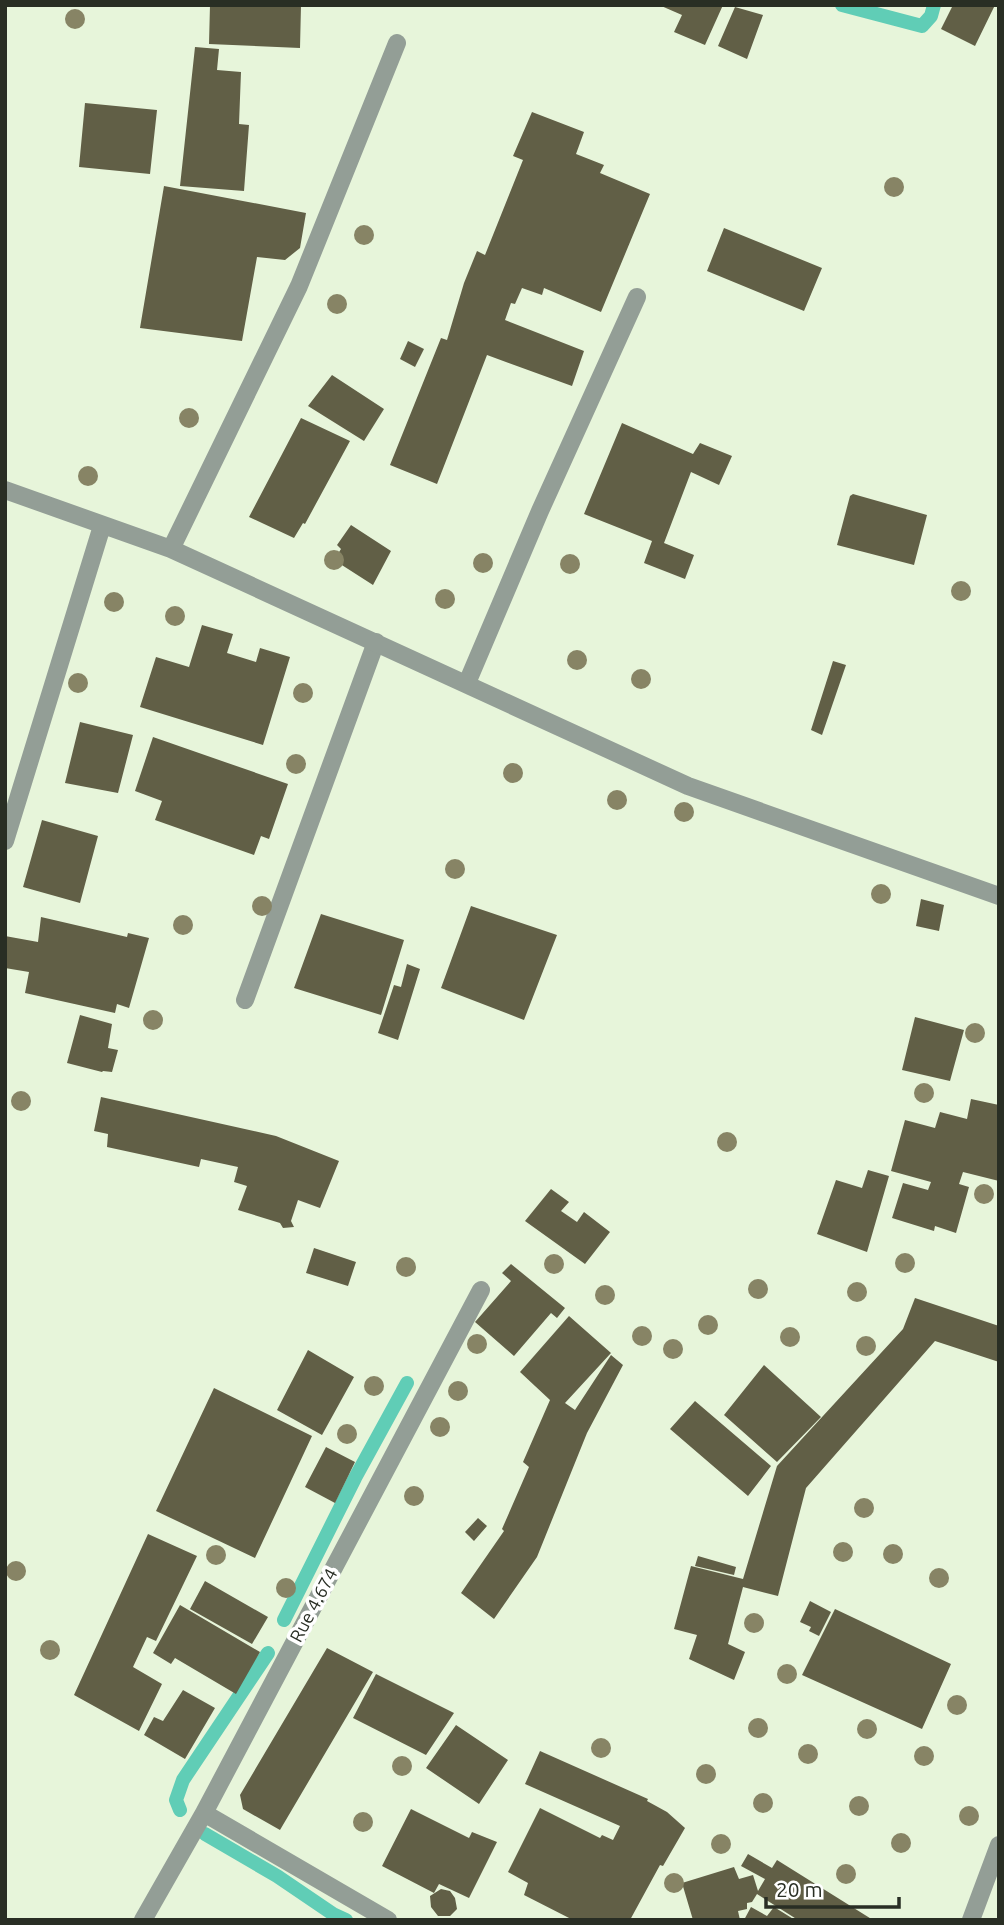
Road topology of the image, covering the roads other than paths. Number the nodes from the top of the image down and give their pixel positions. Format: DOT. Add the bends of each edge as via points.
graph roads {
  1 [pos="397,43"];
  2 [pos="637,297"];
  3 [pos="5,490"];
  4 [pos="102,526"];
  5 [pos="171,549"];
  6 [pos="376,642"];
  7 [pos="467,683"];
  8 [pos="5,841"];
  9 [pos="999,896"];
  10 [pos="245,1000"];
  11 [pos="481,1290"];
  12 [pos="204,1813"];
  13 [pos="999,1845"];
  14 [pos="143,1920"];
  15 [pos="388,1920"];
  16 [pos="971,1920"];
  1 -- 5 [label="street" via="299,286"];
  2 -- 7 [label="street"];
  3 -- 4 [label="street"];
  4 -- 5 [label="street"];
  4 -- 8 [label="street"];
  5 -- 6 [label="street"];
  6 -- 7 [label="street"];
  6 -- 10 [label="street"];
  7 -- 9 [label="street" via="688,786"];
  11 -- 12 [label="street, Rue 4.674"];
  12 -- 14 [label="street, Rue 4.674"];
  12 -- 15 [label="street"];
  13 -- 16 [label="street"];
}
